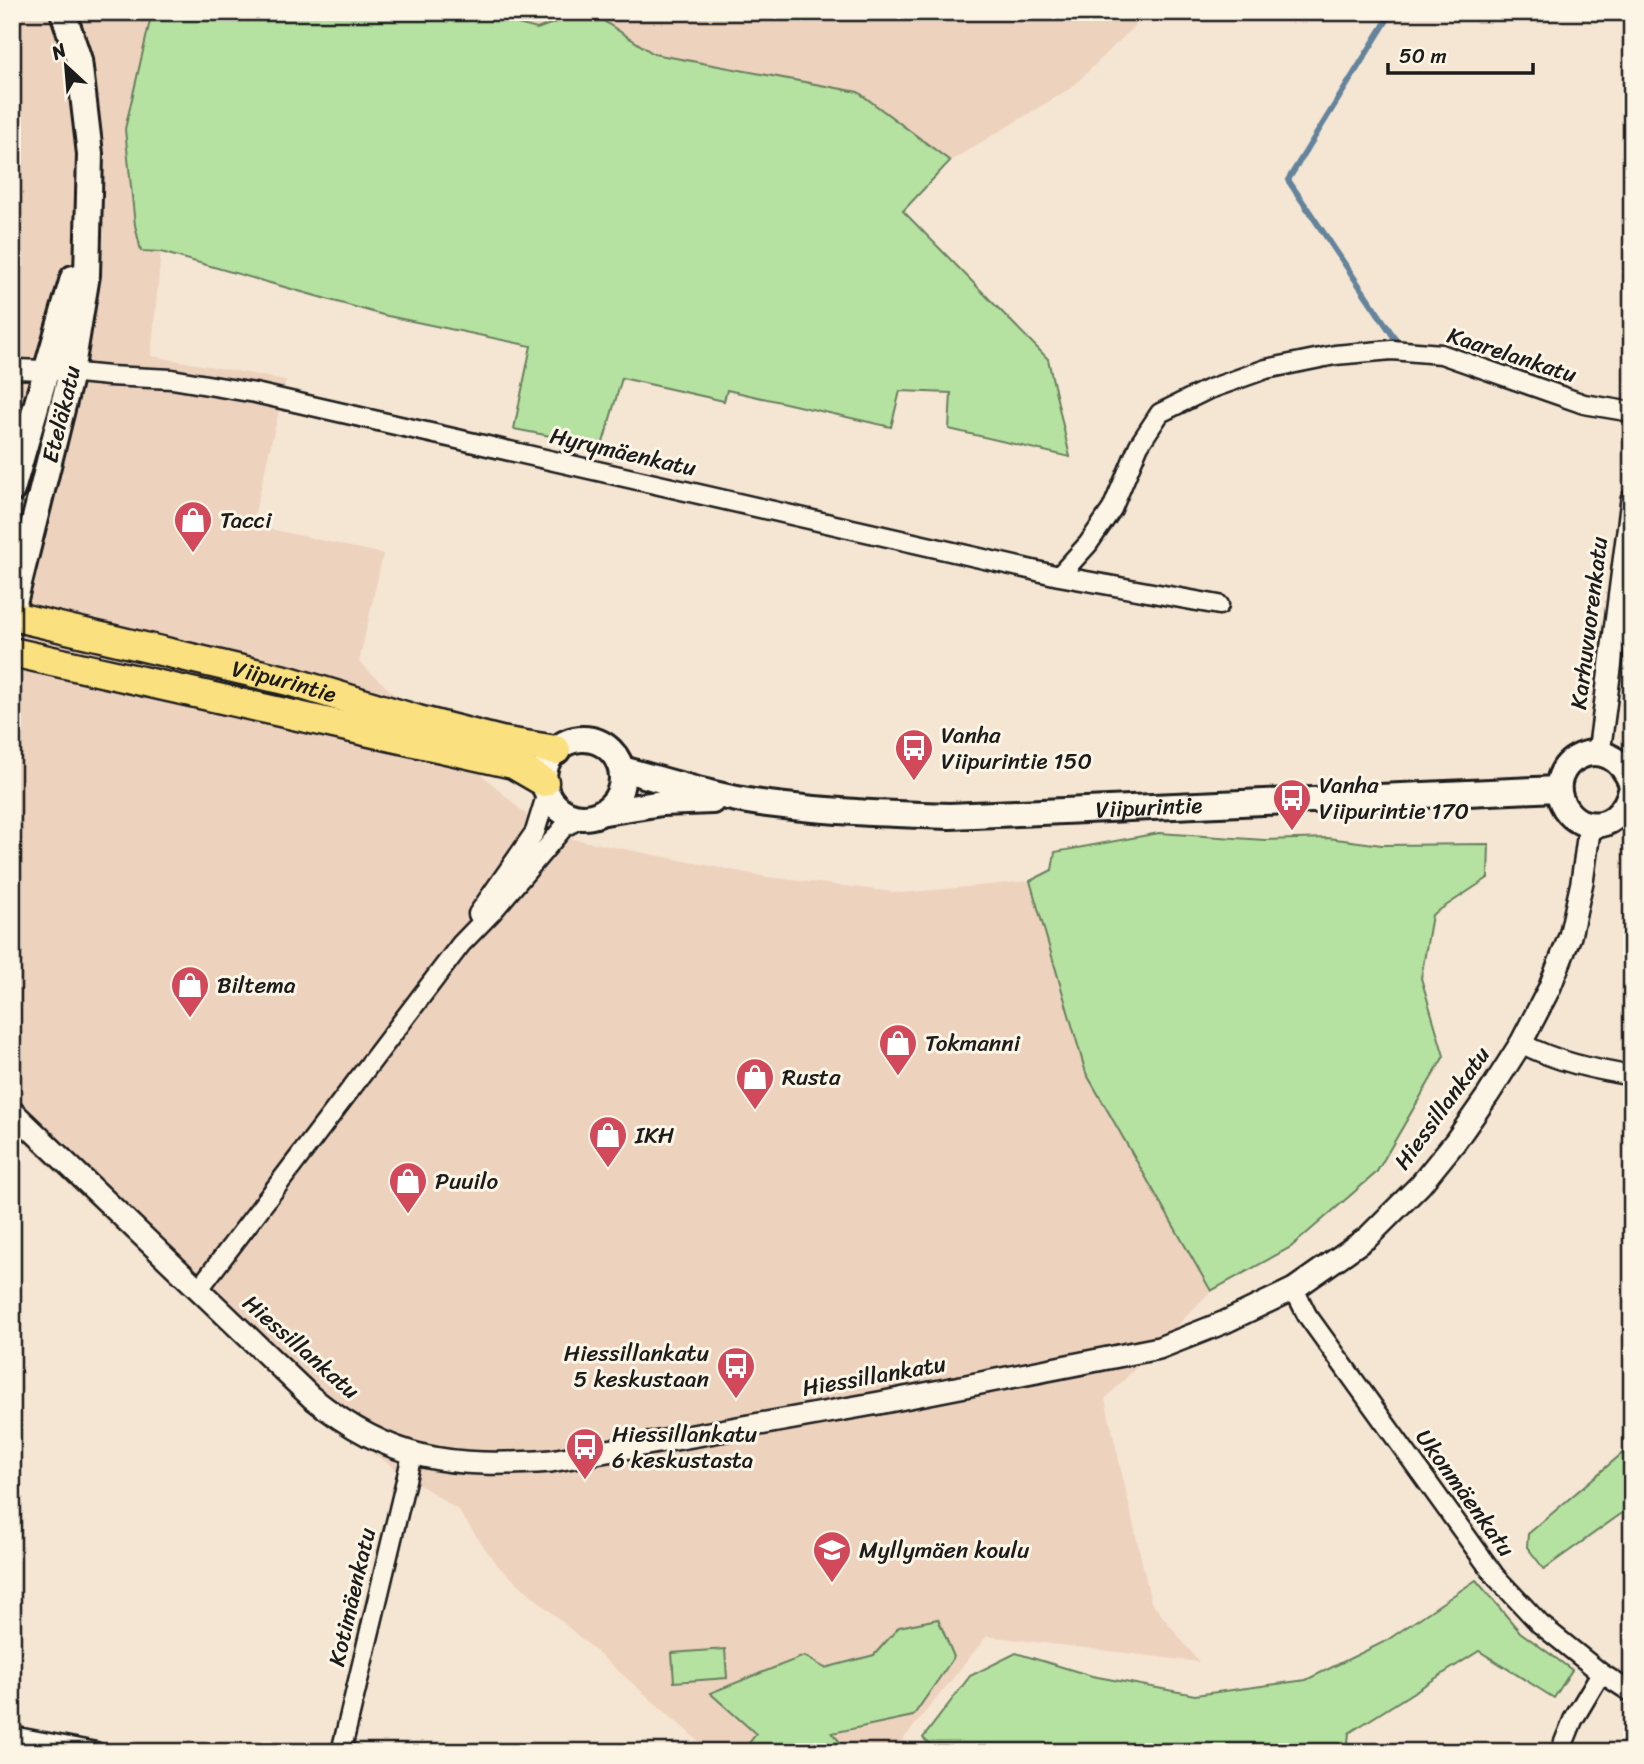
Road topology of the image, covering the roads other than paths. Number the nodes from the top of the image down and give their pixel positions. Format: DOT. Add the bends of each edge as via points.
graph roads {
  1 [pos="63,12"];
  2 [pos="12,369"];
  3 [pos="60,372"];
  4 [pos="1632,412"];
  5 [pos="12,490"];
  6 [pos="1632,500"];
  7 [pos="1059,576"];
  8 [pos="1219,605"];
  9 [pos="12,614"];
  10 [pos="12,652"];
  11 [pos="556,750"];
  12 [pos="1599,752"];
  13 [pos="622,769"];
  14 [pos="1632,787"];
  15 [pos="545,788"];
  16 [pos="1558,789"];
  17 [pos="739,799"];
  18 [pos="593,815"];
  19 [pos="1590,824"];
  20 [pos="461,944"];
  21 [pos="1521,1043"];
  22 [pos="1632,1076"];
  23 [pos="12,1111"];
  24 [pos="1294,1289"];
  25 [pos="198,1290"];
  26 [pos="412,1455"];
  27 [pos="1601,1673"];
  28 [pos="1632,1693"];
  29 [pos="12,1736"];
  30 [pos="96,1752"];
  31 [pos="341,1752"];
  32 [pos="1560,1752"];
  1 -- 3 [label="main road, Eteläkatu" via="79,60 90,154 90,213 87,275"];
  2 -- 3 [label="street, Hyrymäenkatu"];
  3 -- 5 [label="main road, Eteläkatu"];
  3 -- 7 [label="street, Hyrymäenkatu" via="172,380 255,393"];
  3 -- 9 [label="main road, Eteläkatu"];
  4 -- 7 [label="street, Kaarelankatu" via="1584,404 1441,354 1392,350 1335,355 1266,369 1160,413 1139,444 1112,509"];
  6 -- 12 [label="street, Karhuvuorenkatu"];
  7 -- 8 [label="street, Hyrymäenkatu"];
  9 -- 11 [label="main road, Viipurintie" via="289,681 501,741"];
  10 -- 15 [label="main road, Viipurintie" via="513,764"];
  11 -- 13 [label="main road" via="577,739 600,742 618,758"];
  11 -- 15 [label="main road" via="548,759"];
  12 -- 14 [label="main road" via="1621,763"];
  12 -- 16 [label="main road" via="1586,753 1566,766"];
  13 -- 17 [label="main road, Viipurintie"];
  13 -- 18 [label="main road" via="623,785 617,800"];
  14 -- 19 [label="main road" via="1624,810 1615,819"];
  15 -- 18 [label="main road" via="555,806 567,814"];
  15 -- 20 [label="street" via="535,832"];
  16 -- 17 [label="main road, Viipurintie" via="950,816 856,813"];
  16 -- 19 [label="main road" via="1568,813"];
  17 -- 18 [label="main road, Viipurintie" via="662,803"];
  18 -- 20 [label="street" via="564,827"];
  19 -- 21 [label="street, Hiessillankatu" via="1570,936"];
  20 -- 25 [label="street"];
  21 -- 22 [label="street" via="1573,1065"];
  21 -- 24 [label="street, Hiessillankatu" via="1482,1105 1420,1185 1368,1237"];
  23 -- 25 [label="street, Hiessillankatu"];
  24 -- 26 [label="street, Hiessillankatu" via="1159,1348 893,1400 551,1461 497,1465"];
  24 -- 27 [label="street, Ukonmäenkatu" via="1307,1315 1495,1576 1540,1624"];
  25 -- 26 [label="street, Hiessillankatu" via="331,1413"];
  26 -- 31 [label="street, Kotimäenkatu"];
  27 -- 28 [label="street, Ukonmäenkatu"];
  27 -- 32 [label="street"];
  29 -- 30 [label="street"];
}
